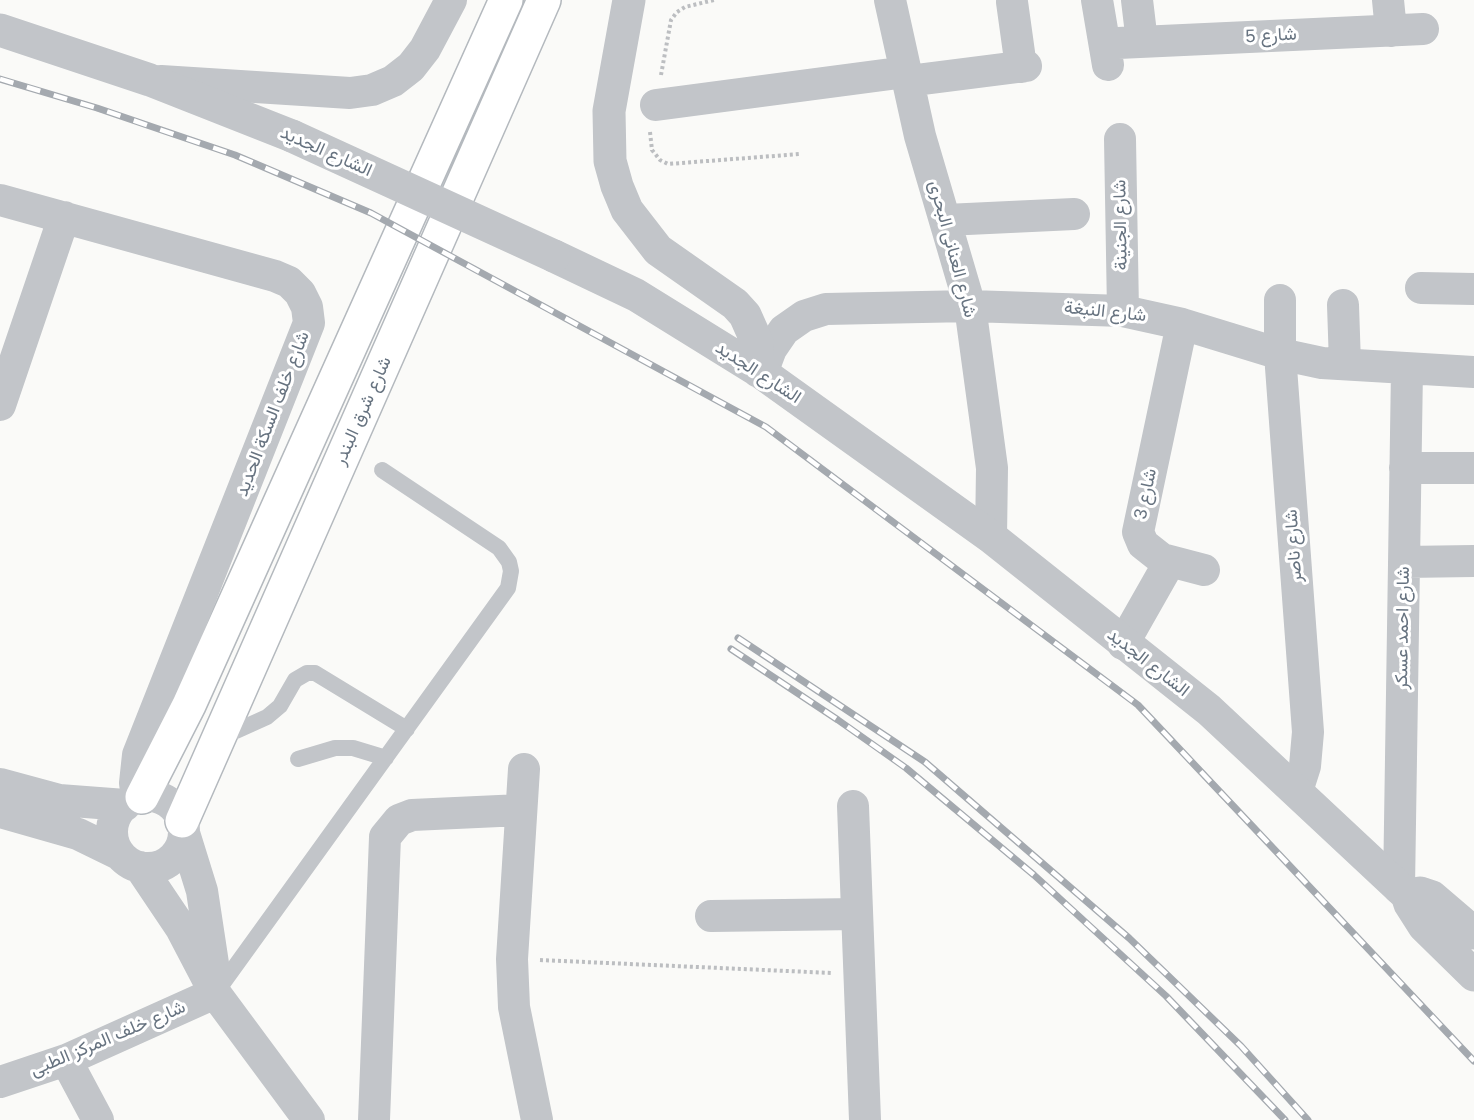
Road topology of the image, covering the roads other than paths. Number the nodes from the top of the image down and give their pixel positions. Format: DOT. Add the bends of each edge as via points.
graph roads {
  1 [pos="451,0"];
  2 [pos="506,0"];
  3 [pos="544,0"];
  4 [pos="629,0"];
  5 [pos="890,0"];
  6 [pos="1097,0"];
  7 [pos="1137,0"];
  8 [pos="1388,0"];
  9 [pos="1012,2"];
  10 [pos="1423,29"];
  11 [pos="0,30"];
  12 [pos="1391,31"];
  13 [pos="1123,50"];
  14 [pos="907,76"];
  15 [pos="150,80"];
  16 [pos="656,105"];
  17 [pos="1120,139"];
  18 [pos="0,200"];
  19 [pos="1074,214"];
  20 [pos="64,217"];
  21 [pos="946,220"];
  22 [pos="1421,288"];
  23 [pos="1474,289"];
  24 [pos="1280,300"];
  25 [pos="1342,305"];
  26 [pos="970,306"];
  27 [pos="1123,311"];
  28 [pos="1182,324"];
  29 [pos="1280,354"];
  30 [pos="1346,364"];
  31 [pos="1407,369"];
  32 [pos="760,372"];
  33 [pos="1474,372"];
  34 [pos="0,405"];
  35 [pos="1405,468"];
  36 [pos="1474,468"];
  37 [pos="382,470"];
  38 [pos="991,537"];
  39 [pos="1162,559"];
  40 [pos="1474,561"];
  41 [pos="1404,562"];
  42 [pos="1204,570"];
  43 [pos="1123,644"];
  44 [pos="407,729"];
  45 [pos="220,734"];
  46 [pos="386,758"];
  47 [pos="298,759"];
  48 [pos="524,769"];
  49 [pos="0,784"];
  50 [pos="1297,791"];
  51 [pos="134,800"];
  52 [pos="853,806"];
  53 [pos="521,810"];
  54 [pos="0,812"];
  55 [pos="183,827"];
  56 [pos="130,861"];
  57 [pos="1403,891"];
  58 [pos="857,914"];
  59 [pos="711,916"];
  60 [pos="1474,933"];
  61 [pos="1474,975"];
  62 [pos="215,993"];
  63 [pos="66,1060"];
  64 [pos="0,1082"];
  65 [pos="98,1120"];
  66 [pos="309,1120"];
  67 [pos="374,1120"];
  68 [pos="537,1120"];
  69 [pos="873,1120"];
  1 -- 15 [label="street" via="411,67 372,90 350,93"];
  2 -- 51 [label="main road, شارع شرق البندر" via="189,705"];
  3 -- 45 [label="main road, شارع شرق البندر"];
  4 -- 32 [label="street" via="609,111 610,161 617,186 627,210 658,250 745,315 757,342"];
  5 -- 14 [label="street, شارع العنانى البحرى"];
  6 -- 13 [label="street"];
  7 -- 13 [label="street"];
  8 -- 12 [label="street"];
  9 -- 14 [label="street" via="1024,67"];
  10 -- 12 [label="street, شارع 5"];
  11 -- 15 [label="street, الشارع الجديد"];
  12 -- 13 [label="street, شارع 5"];
  14 -- 16 [label="street"];
  14 -- 21 [label="street, شارع العنانى البحرى"];
  15 -- 32 [label="street, الشارع الجديد, bridge" via="292,136 554,256 636,296"];
  17 -- 27 [label="street, شارع الجنينة"];
  18 -- 20 [label="street, شارع خلف السكة الحديد"];
  19 -- 21 [label="street"];
  20 -- 34 [label="street"];
  20 -- 51 [label="street, شارع خلف السكة الحديد" via="289,282 307,307 309,323 138,755"];
  21 -- 26 [label="street, شارع العنانى البحرى"];
  22 -- 23 [label="street"];
  24 -- 29 [label="street, شارع ناصر"];
  25 -- 30 [label="street"];
  26 -- 27 [label="street, شارع النبغة"];
  26 -- 32 [label="street, شارع النبغة" via="825,309 804,316 784,330"];
  26 -- 38 [label="street, شارع العنانى البحرى" via="992,468"];
  27 -- 28 [label="street, شارع النبغة"];
  28 -- 29 [label="street, شارع النبغة"];
  28 -- 39 [label="street, شارع 3" via="1138,526 1143,544"];
  29 -- 30 [label="street, شارع النبغة"];
  29 -- 50 [label="street, شارع ناصر" via="1308,732 1305,766"];
  30 -- 31 [label="street, شارع النبغة"];
  31 -- 33 [label="street, شارع النبغة"];
  31 -- 35 [label="street, شارع احمد عسكر"];
  32 -- 38 [label="street, الشارع الجديد"];
  35 -- 36 [label="street"];
  35 -- 41 [label="street, شارع احمد عسكر"];
  37 -- 44 [label="lane" via="499,548 511,571 508,588"];
  38 -- 43 [label="street, الشارع الجديد"];
  39 -- 42 [label="street"];
  39 -- 43 [label="street" via="1164,575"];
  40 -- 41 [label="street"];
  41 -- 57 [label="street, شارع احمد عسكر"];
  43 -- 50 [label="street, الشارع الجديد" via="1209,710"];
  44 -- 45 [label="lane" via="315,673 295,681 280,706 267,717"];
  44 -- 46 [label="lane"];
  45 -- 55 [label="main road, شارع شرق البندر"];
  46 -- 47 [label="lane" via="361,750 335,748"];
  46 -- 62 [label="lane"];
  48 -- 53 [label="street"];
  49 -- 51 [label="street" via="82,803"];
  50 -- 57 [label="street, الشارع الجديد"];
  51 -- 55 [label="street" via="155,797 166,802 176,810"];
  51 -- 56 [label="street" via="116,816 112,829 113,843"];
  52 -- 58 [label="street"];
  53 -- 67 [label="street" via="412,815 399,820 385,837"];
  53 -- 68 [label="street" via="512,959 514,1007"];
  54 -- 56 [label="street" via="78,834"];
  55 -- 56 [label="street" via="181,846 170,860 153,868"];
  55 -- 62 [label="street" via="208,920"];
  56 -- 62 [label="street" via="181,928"];
  57 -- 60 [label="street" via="1432,897"];
  57 -- 61 [label="street, الشارع الجديد" via="1424,926"];
  58 -- 59 [label="street"];
  58 -- 69 [label="street"];
  62 -- 63 [label="street, شارع خلف المركز الطبى"];
  62 -- 66 [label="street"];
  63 -- 64 [label="street, شارع خلف المركز الطبى"];
  63 -- 65 [label="street"];
}
